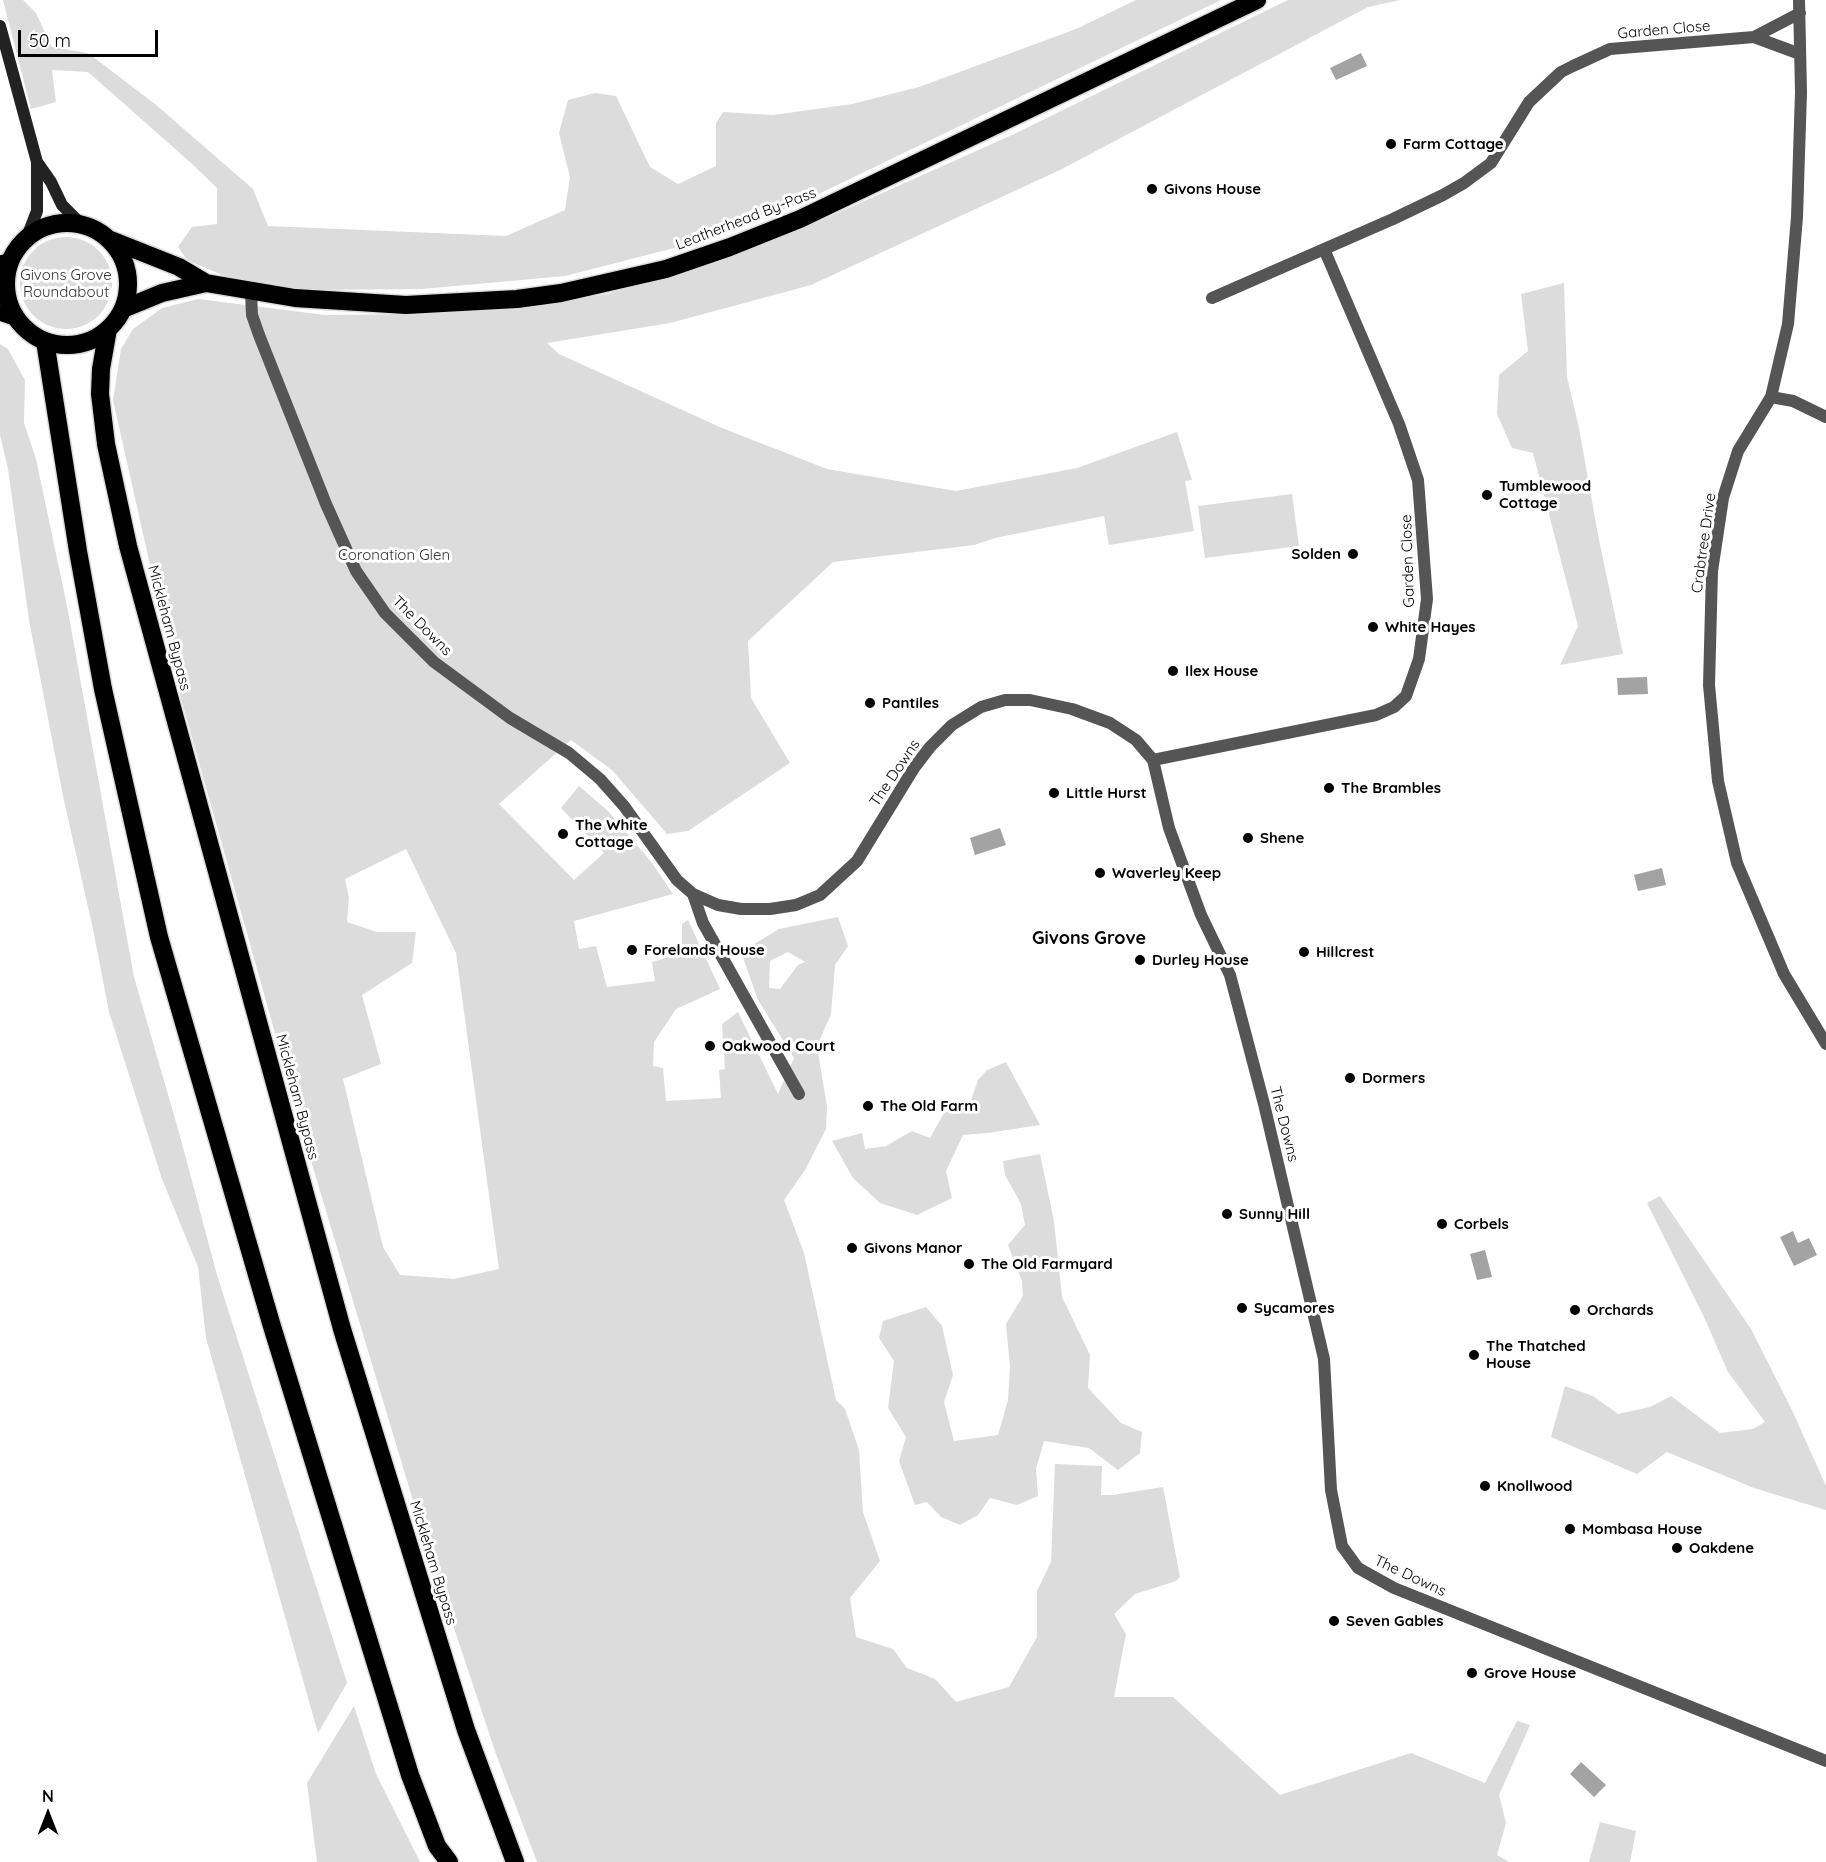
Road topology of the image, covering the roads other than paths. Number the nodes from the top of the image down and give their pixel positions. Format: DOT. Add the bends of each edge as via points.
graph roads {
  1 [pos="1257,0"];
  2 [pos="1800,6"];
  3 [pos="0,27"];
  4 [pos="1754,37"];
  5 [pos="1800,54"];
  6 [pos="37,162"];
  7 [pos="82,225"];
  8 [pos="27,237"];
  9 [pos="111,240"];
  10 [pos="1324,249"];
  11 [pos="5,262"];
  12 [pos="206,283"];
  13 [pos="250,292"];
  14 [pos="1212,298"];
  15 [pos="123,309"];
  16 [pos="0,313"];
  17 [pos="17,319"];
  18 [pos="108,329"];
  19 [pos="45,341"];
  20 [pos="1771,397"];
  21 [pos="1826,417"];
  22 [pos="1153,760"];
  23 [pos="693,894"];
  24 [pos="1826,1044"];
  25 [pos="798,1094"];
  26 [pos="1826,1761"];
  27 [pos="449,1862"];
  28 [pos="515,1862"];
  1 -- 13 [label="highway, Leatherhead By-Pass" via="800,219 666,269 561,293 461,303 342,303"];
  2 -- 4 [label="street, Garden Close"];
  2 -- 5 [label="street, Crabtree Drive"];
  3 -- 6 [label="main road"];
  4 -- 5 [label="street, Garden Close"];
  4 -- 10 [label="street, Garden Close" via="1610,49 1561,72 1529,102 1491,163 1443,195"];
  5 -- 20 [label="street, Crabtree Drive" via="1797,233 1788,324"];
  6 -- 7 [label="main road" via="62,205"];
  6 -- 8 [label="main road" via="37,211"];
  7 -- 8 [label="highway" via="44,227"];
  7 -- 9 [label="highway"];
  8 -- 11 [label="highway"];
  9 -- 12 [label="highway, Leatherhead By-Pass" via="179,267"];
  9 -- 15 [label="highway" via="126,268 128,288"];
  10 -- 14 [label="street, Garden Close"];
  10 -- 22 [label="street, Garden Close" via="1399,424 1418,480 1427,599 1419,659 1406,696 1376,715"];
  11 -- 17 [label="highway" via="8,301"];
  12 -- 13 [label="highway, Leatherhead By-Pass"];
  12 -- 15 [label="highway, Leatherhead By-Pass" via="162,293"];
  13 -- 23 [label="street, The Downs" via="259,335 326,504 356,571 386,613 434,662 510,718 569,753 600,779 677,880"];
  15 -- 18 [label="highway"];
  16 -- 17 [label="main road"];
  17 -- 19 [label="highway"];
  18 -- 19 [label="highway" via="78,344"];
  18 -- 28 [label="highway, Mickleham Bypass" via="100,394 106,444 128,546 342,1329 466,1730"];
  19 -- 27 [label="highway" via="103,689 159,937 410,1775 437,1846"];
  20 -- 21 [label="street" via="1793,401"];
  20 -- 24 [label="street, Crabtree Drive" via="1738,451 1723,498 1712,571 1708,685 1719,781 1737,863 1784,974"];
  22 -- 23 [label="street, The Downs" via="1136,740 1110,723 1072,709 1030,700 1005,700 981,708 952,725 930,747 857,861 820,894 796,905 741,909 718,905"];
  22 -- 26 [label="street, The Downs" via="1169,828 1201,915 1230,975 1283,1180 1324,1359 1331,1490 1342,1546 1358,1568 1394,1588"];
  23 -- 25 [label="street, The Downs" via="703,923"];
}
